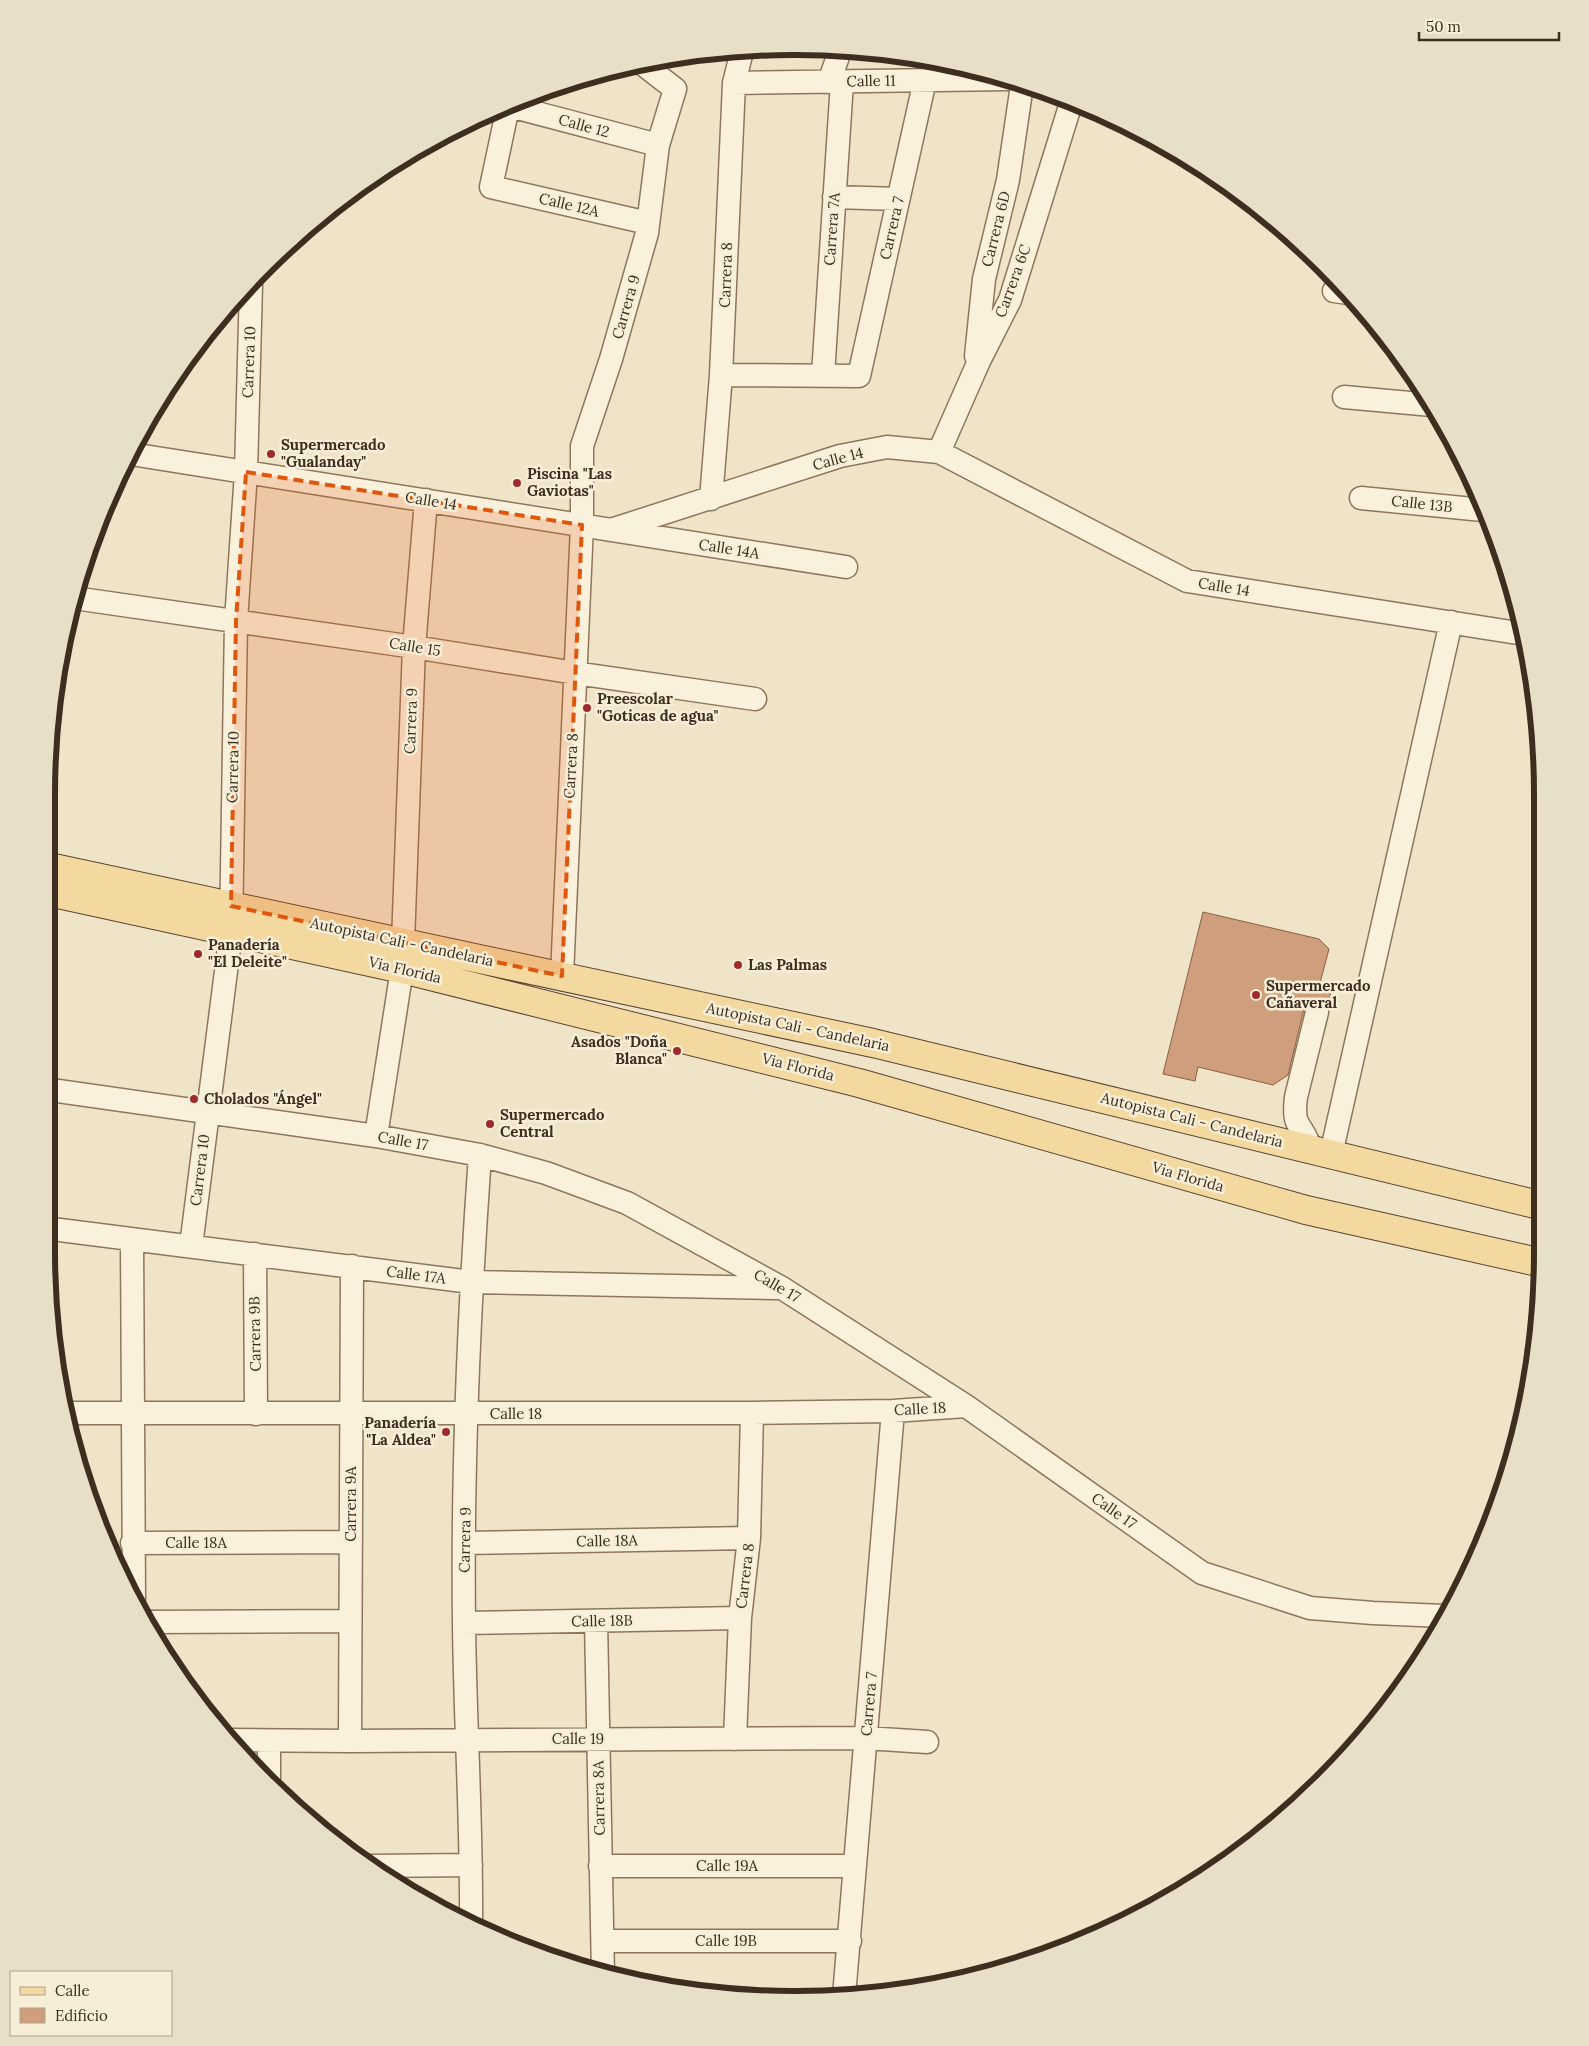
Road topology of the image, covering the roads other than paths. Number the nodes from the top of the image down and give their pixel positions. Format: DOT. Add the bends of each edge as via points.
graph roads {
  1 [pos="740,57"];
  2 [pos="840,57"];
  3 [pos="649,69"];
  4 [pos="937,75"];
  5 [pos="973,77"];
  6 [pos="734,82"];
  7 [pos="836,82"];
  8 [pos="1021,91"];
  9 [pos="1069,108"];
  10 [pos="519,109"];
  11 [pos="507,113"];
  12 [pos="658,145"];
  13 [pos="834,197"];
  14 [pos="898,199"];
  15 [pos="648,224"];
  16 [pos="252,294"];
  17 [pos="974,374"];
  18 [pos="721,375"];
  19 [pos="823,375"];
  20 [pos="1344,397"];
  21 [pos="1422,404"];
  22 [pos="939,452"];
  23 [pos="138,455"];
  24 [pos="246,472"];
  25 [pos="1361,498"];
  26 [pos="711,499"];
  27 [pos="426,500"];
  28 [pos="1477,509"];
  29 [pos="582,525"];
  30 [pos="611,530"];
  31 [pos="846,567"];
  32 [pos="81,599"];
  33 [pos="236,621"];
  34 [pos="1451,622"];
  35 [pos="1516,633"];
  36 [pos="414,647"];
  37 [pos="575,673"];
  38 [pos="755,699"];
  39 [pos="55,869"];
  40 [pos="55,893"];
  41 [pos="231,919"];
  42 [pos="403,942"];
  43 [pos="402,969"];
  44 [pos="562,976"];
  45 [pos="1317,1012"];
  46 [pos="55,1091"];
  47 [pos="207,1112"];
  48 [pos="376,1136"];
  49 [pos="1320,1151"];
  50 [pos="480,1155"];
  51 [pos="1534,1204"];
  52 [pos="55,1229"];
  53 [pos="132,1239"];
  54 [pos="191,1246"];
  55 [pos="255,1254"];
  56 [pos="1534,1261"];
  57 [pos="352,1266"];
  58 [pos="471,1282"];
  59 [pos="782,1288"];
  60 [pos="966,1406"];
  61 [pos="893,1411"];
  62 [pos="73,1412"];
  63 [pos="131,1412"];
  64 [pos="752,1413"];
  65 [pos="256,1414"];
  66 [pos="351,1414"];
  67 [pos="468,1414"];
  68 [pos="750,1538"];
  69 [pos="351,1542"];
  70 [pos="132,1543"];
  71 [pos="464,1543"];
  72 [pos="133,1583"];
  73 [pos="1438,1616"];
  74 [pos="740,1618"];
  75 [pos="350,1621"];
  76 [pos="596,1621"];
  77 [pos="155,1622"];
  78 [pos="464,1623"];
  79 [pos="735,1738"];
  80 [pos="866,1738"];
  81 [pos="598,1739"];
  82 [pos="240,1740"];
  83 [pos="467,1740"];
  84 [pos="269,1741"];
  85 [pos="350,1741"];
  86 [pos="926,1742"];
  87 [pos="269,1771"];
  88 [pos="472,1865"];
  89 [pos="384,1866"];
  90 [pos="600,1866"];
  91 [pos="854,1866"];
  92 [pos="471,1917"];
  93 [pos="603,1940"];
  94 [pos="850,1941"];
  95 [pos="603,1966"];
  96 [pos="845,1989"];
  1 -- 6 [label="street, Carrera 8"];
  2 -- 7 [label="street, Carrera 7A"];
  3 -- 12 [label="street, Carrera 9" via="675,89"];
  4 -- 5 [label="street, Calle 11"];
  4 -- 7 [label="street, Calle 11"];
  4 -- 14 [label="street, Carrera 7"];
  6 -- 7 [label="street, Calle 11"];
  6 -- 18 [label="street, Carrera 8"];
  7 -- 13 [label="street, Carrera 7A"];
  8 -- 17 [label="street, Carrera 6D" via="1008,180 984,279"];
  9 -- 17 [label="street, Carrera 6C" via="1010,300"];
  10 -- 12 [label="street, Calle 12"];
  11 -- 15 [label="street, Calle 12A" via="491,187"];
  12 -- 15 [label="street, Carrera 9"];
  13 -- 14 [label="street"];
  13 -- 19 [label="street, Carrera 7A"];
  14 -- 19 [label="street, Carrera 7" via="859,376"];
  15 -- 29 [label="street, Carrera 9" via="611,358 582,446"];
  16 -- 24 [label="street, Carrera 10"];
  17 -- 22 [label="street, Carrera 6C"];
  18 -- 19 [label="street"];
  18 -- 26 [label="street, Carrera 8"];
  20 -- 21 [label="street"];
  22 -- 26 [label="street, Calle 14" via="887,447 840,456"];
  22 -- 34 [label="street, Calle 14" via="1187,581"];
  23 -- 24 [label="street, Calle 14"];
  24 -- 27 [label="street, Calle 14"];
  24 -- 33 [label="street, Carrera 10"];
  25 -- 28 [label="street, Calle 13B"];
  26 -- 30 [label="street, Calle 14"];
  27 -- 29 [label="street, Calle 14"];
  27 -- 36 [label="street, Carrera 9"];
  29 -- 30 [label="street, Calle 14"];
  29 -- 37 [label="street, Carrera 8"];
  30 -- 31 [label="street, Calle 14A"];
  32 -- 33 [label="street, Calle 15"];
  33 -- 36 [label="street, Calle 15"];
  33 -- 41 [label="street, Carrera 10"];
  34 -- 35 [label="street, Calle 14"];
  34 -- 49 [label="street"];
  36 -- 37 [label="street, Calle 15"];
  36 -- 42 [label="street, Carrera 9"];
  37 -- 38 [label="street, Calle 15"];
  37 -- 44 [label="street, Carrera 8"];
  39 -- 41 [label="main road, Autopista Cali - Candelaria"];
  40 -- 41 [label="main road, Via Florida"];
  41 -- 42 [label="main road, Autopista Cali - Candelaria"];
  41 -- 43 [label="main road, Via Florida"];
  41 -- 47 [label="street, Carrera 10"];
  42 -- 44 [label="main road, Autopista Cali - Candelaria"];
  43 -- 48 [label="street"];
  43 -- 56 [label="main road, Via Florida" via="859,1083 1306,1210"];
  44 -- 49 [label="main road, Autopista Cali - Candelaria" via="874,1043"];
  45 -- 49 [label="street" via="1296,1097 1297,1122"];
  46 -- 47 [label="street, Calle 17"];
  47 -- 48 [label="street, Calle 17"];
  47 -- 54 [label="street, Carrera 10"];
  48 -- 50 [label="street, Calle 17"];
  49 -- 51 [label="main road, Autopista Cali - Candelaria"];
  50 -- 58 [label="street, Carrera 9"];
  50 -- 59 [label="street, Calle 17" via="546,1173 628,1203"];
  52 -- 53 [label="street, Calle 17A"];
  53 -- 54 [label="street, Calle 17A"];
  53 -- 63 [label="street"];
  54 -- 55 [label="street, Calle 17A"];
  55 -- 57 [label="street, Calle 17A"];
  55 -- 65 [label="street, Carrera 9B"];
  57 -- 58 [label="street, Calle 17A"];
  57 -- 66 [label="street, Carrera 9A"];
  58 -- 59 [label="street, Calle 17A"];
  58 -- 67 [label="street, Carrera 9"];
  59 -- 60 [label="street, Calle 17"];
  60 -- 61 [label="street, Calle 18"];
  60 -- 73 [label="street, Calle 17" via="1202,1573 1310,1608"];
  61 -- 64 [label="street, Calle 18"];
  61 -- 80 [label="street, Carrera 7"];
  62 -- 63 [label="street, Calle 18"];
  63 -- 65 [label="street, Calle 18"];
  63 -- 70 [label="street"];
  64 -- 67 [label="street, Calle 18"];
  64 -- 68 [label="street, Carrera 8"];
  65 -- 66 [label="street, Calle 18"];
  66 -- 67 [label="street, Calle 18"];
  66 -- 69 [label="street, Carrera 9A"];
  67 -- 71 [label="street, Carrera 9"];
  68 -- 71 [label="street, Calle 18A"];
  68 -- 74 [label="street, Carrera 8"];
  69 -- 70 [label="street, Calle 18A"];
  69 -- 75 [label="street, Carrera 9A"];
  70 -- 72 [label="street"];
  71 -- 78 [label="street, Carrera 9"];
  74 -- 76 [label="street, Calle 18B"];
  74 -- 79 [label="street, Carrera 8"];
  75 -- 77 [label="street"];
  75 -- 85 [label="street, Carrera 9A"];
  76 -- 78 [label="street, Calle 18B"];
  76 -- 81 [label="street, Carrera 8A"];
  78 -- 83 [label="street, Carrera 9"];
  79 -- 80 [label="street, Calle 19"];
  79 -- 81 [label="street, Calle 19"];
  80 -- 86 [label="street, Calle 19"];
  80 -- 91 [label="street, Carrera 7"];
  81 -- 83 [label="street, Calle 19"];
  81 -- 90 [label="street, Carrera 8A"];
  82 -- 84 [label="street, Calle 19"];
  83 -- 85 [label="street, Calle 19"];
  83 -- 88 [label="street, Carrera 9"];
  84 -- 85 [label="street, Calle 19"];
  84 -- 87 [label="street"];
  88 -- 89 [label="street"];
  88 -- 92 [label="street, Carrera 9"];
  90 -- 91 [label="street, Calle 19A"];
  90 -- 93 [label="street, Carrera 8A"];
  91 -- 94 [label="street, Carrera 7"];
  93 -- 94 [label="street, Calle 19B"];
  93 -- 95 [label="street, Carrera 8A"];
  94 -- 96 [label="street, Carrera 7"];
}
